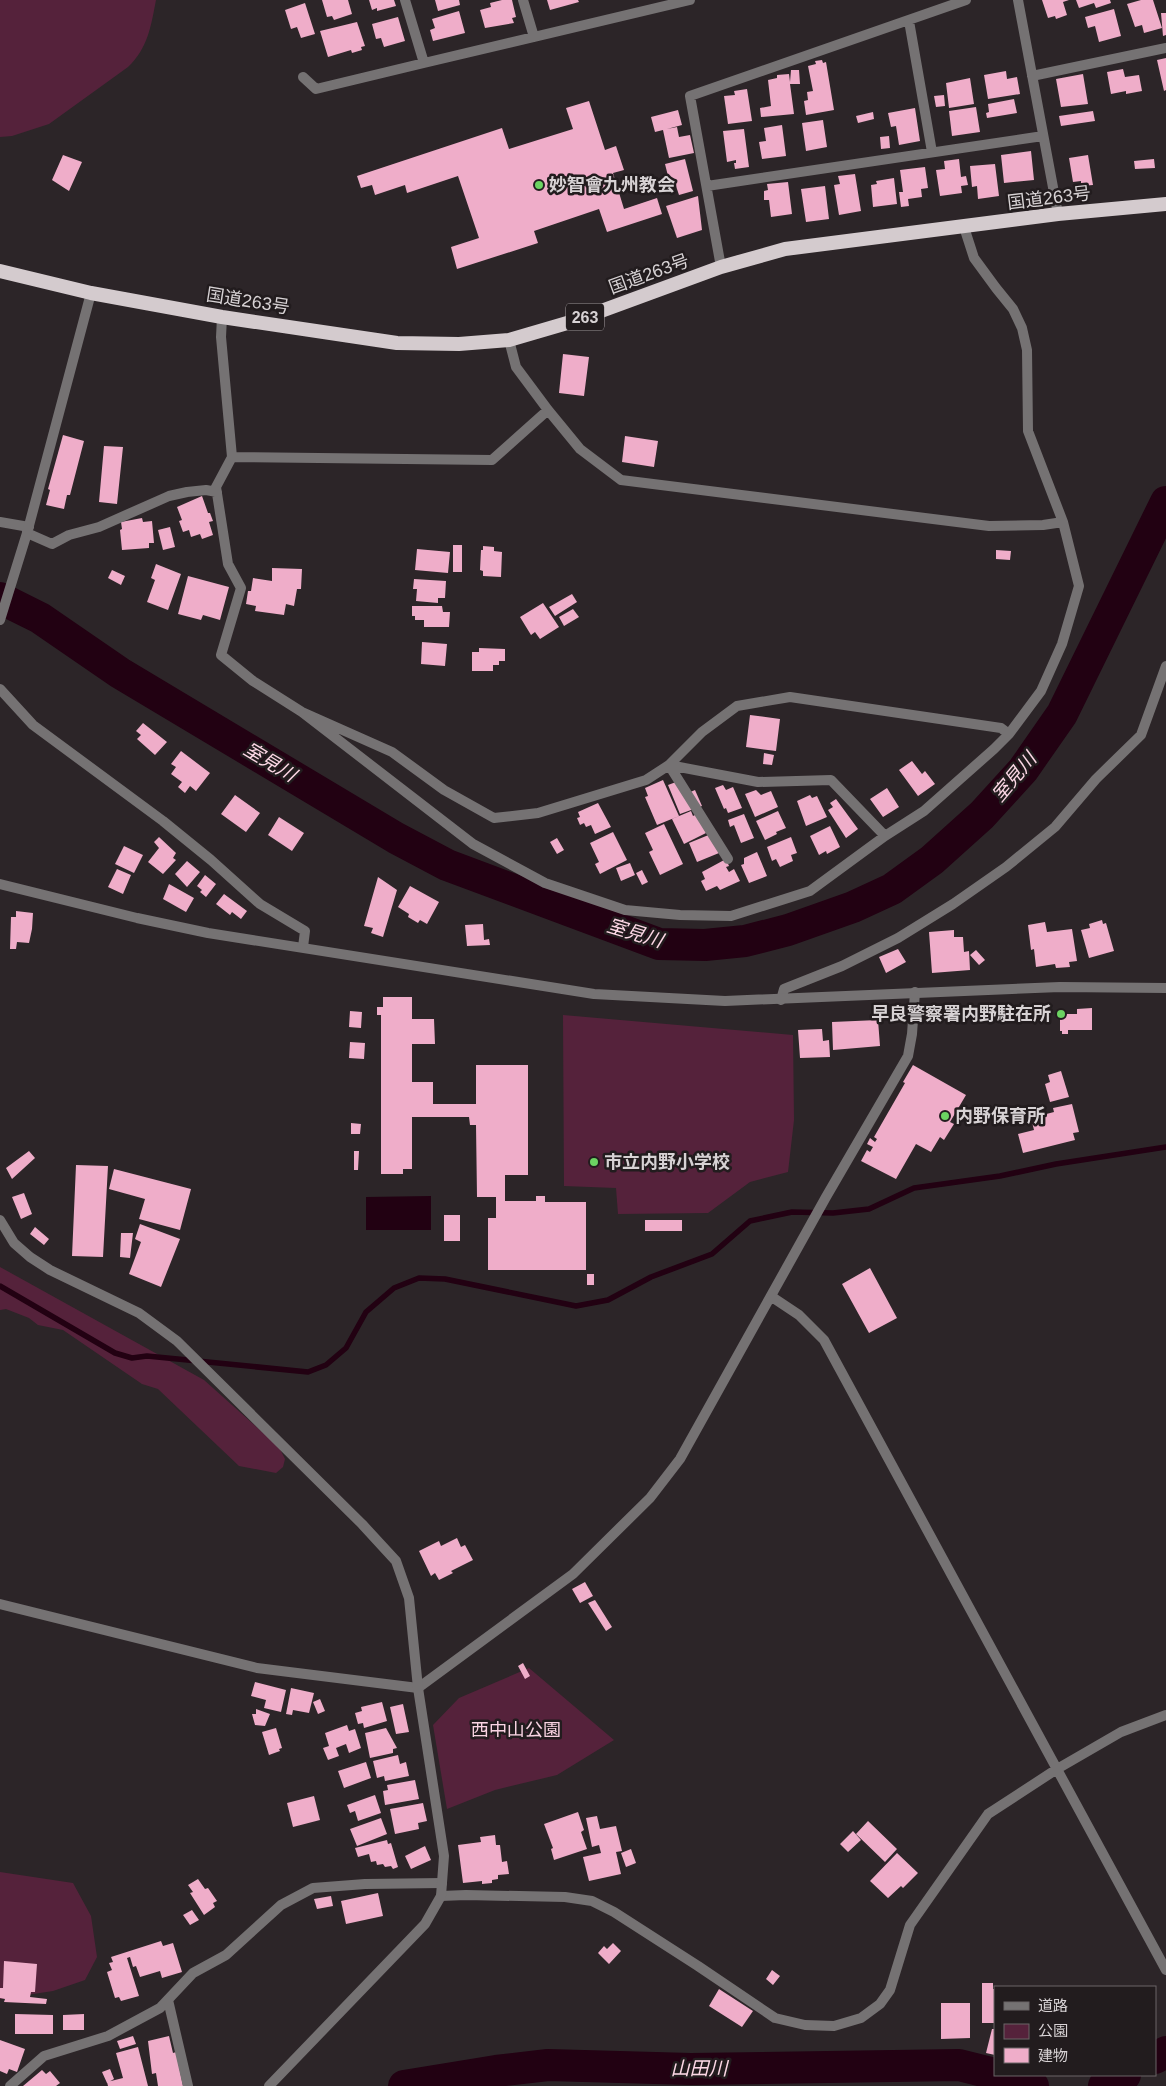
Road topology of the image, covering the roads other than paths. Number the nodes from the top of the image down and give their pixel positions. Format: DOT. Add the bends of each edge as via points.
graph roads {
  1 [pos="405,0"];
  2 [pos="524,0"];
  3 [pos="690,0"];
  4 [pos="966,0"];
  5 [pos="1018,0"];
  6 [pos="648,5"];
  7 [pos="909,21"];
  8 [pos="534,37"];
  9 [pos="1166,48"];
  10 [pos="424,63"];
  11 [pos="1032,76"];
  12 [pos="303,77"];
  13 [pos="1043,136"];
  14 [pos="932,152"];
  15 [pos="707,186"];
  16 [pos="1166,204"];
  17 [pos="1058,214"];
  18 [pos="964,228"];
  19 [pos="721,267"];
  20 [pos="0,271"];
  21 [pos="91,292"];
  22 [pos="222,317"];
  23 [pos="510,340"];
  24 [pos="548,410"];
  25 [pos="232,457"];
  26 [pos="217,492"];
  27 [pos="0,522"];
  28 [pos="1063,522"];
  29 [pos="28,530"];
  30 [pos="0,620"];
  31 [pos="1166,666"];
  32 [pos="0,690"];
  33 [pos="302,712"];
  34 [pos="1009,734"];
  35 [pos="669,765"];
  36 [pos="885,836"];
  37 [pos="728,859"];
  38 [pos="0,884"];
  39 [pos="303,947"];
  40 [pos="1166,988"];
  41 [pos="915,992"];
  42 [pos="782,1000"];
  43 [pos="0,1220"];
  44 [pos="772,1297"];
  45 [pos="0,1604"];
  46 [pos="418,1688"];
  47 [pos="1166,1714"];
  48 [pos="1057,1769"];
  49 [pos="442,1883"];
  50 [pos="441,1896"];
  51 [pos="1166,1970"];
  52 [pos="168,2000"];
  53 [pos="10,2086"];
  54 [pos="188,2086"];
  55 [pos="269,2086"];
  1 -- 10 [label="street"];
  2 -- 8 [label="street"];
  3 -- 6 [label="street"];
  4 -- 7 [label="street"];
  5 -- 11 [label="street"];
  6 -- 8 [label="street"];
  7 -- 14 [label="street"];
  7 -- 15 [label="street" via="690,96"];
  8 -- 10 [label="street"];
  9 -- 11 [label="street"];
  10 -- 12 [label="street" via="316,89"];
  11 -- 13 [label="street"];
  13 -- 14 [label="street"];
  13 -- 17 [label="street"];
  14 -- 15 [label="street"];
  15 -- 19 [label="street"];
  16 -- 17 [label="highway, 国道263号 / 263"];
  17 -- 18 [label="highway, 国道263号 / 263"];
  18 -- 19 [label="highway, 国道263号 / 263" via="786,249"];
  18 -- 28 [label="street" via="974,258 1013,309 1022,328 1027,350 1028,431"];
  19 -- 23 [label="highway, 国道263号 / 263" via="574,321"];
  20 -- 21 [label="highway, 国道263号 / 263"];
  21 -- 22 [label="highway, 国道263号 / 263"];
  21 -- 29 [label="street"];
  22 -- 23 [label="highway, 国道263号 / 263" via="397,343 459,344"];
  22 -- 25 [label="street"];
  23 -- 24 [label="street" via="516,367"];
  24 -- 25 [label="street" via="492,460"];
  24 -- 28 [label="street" via="580,449 621,480 989,526"];
  25 -- 26 [label="street" via="216,487"];
  26 -- 29 [label="street" via="206,490 169,496 52,544"];
  26 -- 33 [label="street" via="228,564 241,588 221,655 253,681"];
  27 -- 29 [label="street"];
  28 -- 34 [label="street" via="1079,586 1062,644 1041,691"];
  29 -- 30 [label="street"];
  31 -- 42 [label="street" via="1141,735 1055,826 1006,867 953,904 898,938 842,966 784,989"];
  32 -- 39 [label="street" via="34,725 163,821 260,904 305,931"];
  33 -- 35 [label="street" via="392,752 444,790 494,818 546,810 646,780"];
  33 -- 36 [label="street" via="473,844 545,883 625,910 731,916 810,891"];
  34 -- 35 [label="street" via="1001,728 790,697 737,706 702,732"];
  34 -- 36 [label="street" via="924,811"];
  35 -- 36 [label="street" via="758,782 831,780"];
  35 -- 37 [label="street"];
  38 -- 39 [label="street" via="155,922"];
  39 -- 42 [label="street" via="594,994 725,1001"];
  40 -- 41 [label="street" via="1060,987"];
  41 -- 42 [label="street"];
  41 -- 44 [label="street" via="908,1056 826,1196"];
  43 -- 46 [label="street" via="14,1243 30,1257 50,1270 126,1305 177,1341 396,1561 409,1598"];
  44 -- 46 [label="street" via="680,1459 650,1498 573,1574"];
  44 -- 48 [label="street" via="799,1315 824,1340"];
  45 -- 46 [label="street" via="257,1668"];
  46 -- 49 [label="street" via="444,1856"];
  47 -- 48 [label="street" via="1121,1732"];
  48 -- 50 [label="street" via="988,1814 910,1926 890,1990 880,2004 860,2018 834,2026 805,2025 774,2018 698,1966 592,1901 565,1897"];
  48 -- 51 [label="street"];
  49 -- 50 [label="street"];
  49 -- 52 [label="street" via="313,1888 281,1905 226,1955 194,1973"];
  50 -- 55 [label="street" via="425,1924"];
  52 -- 53 [label="street" via="160,2008 108,2036 44,2056"];
  52 -- 54 [label="street"];
}
